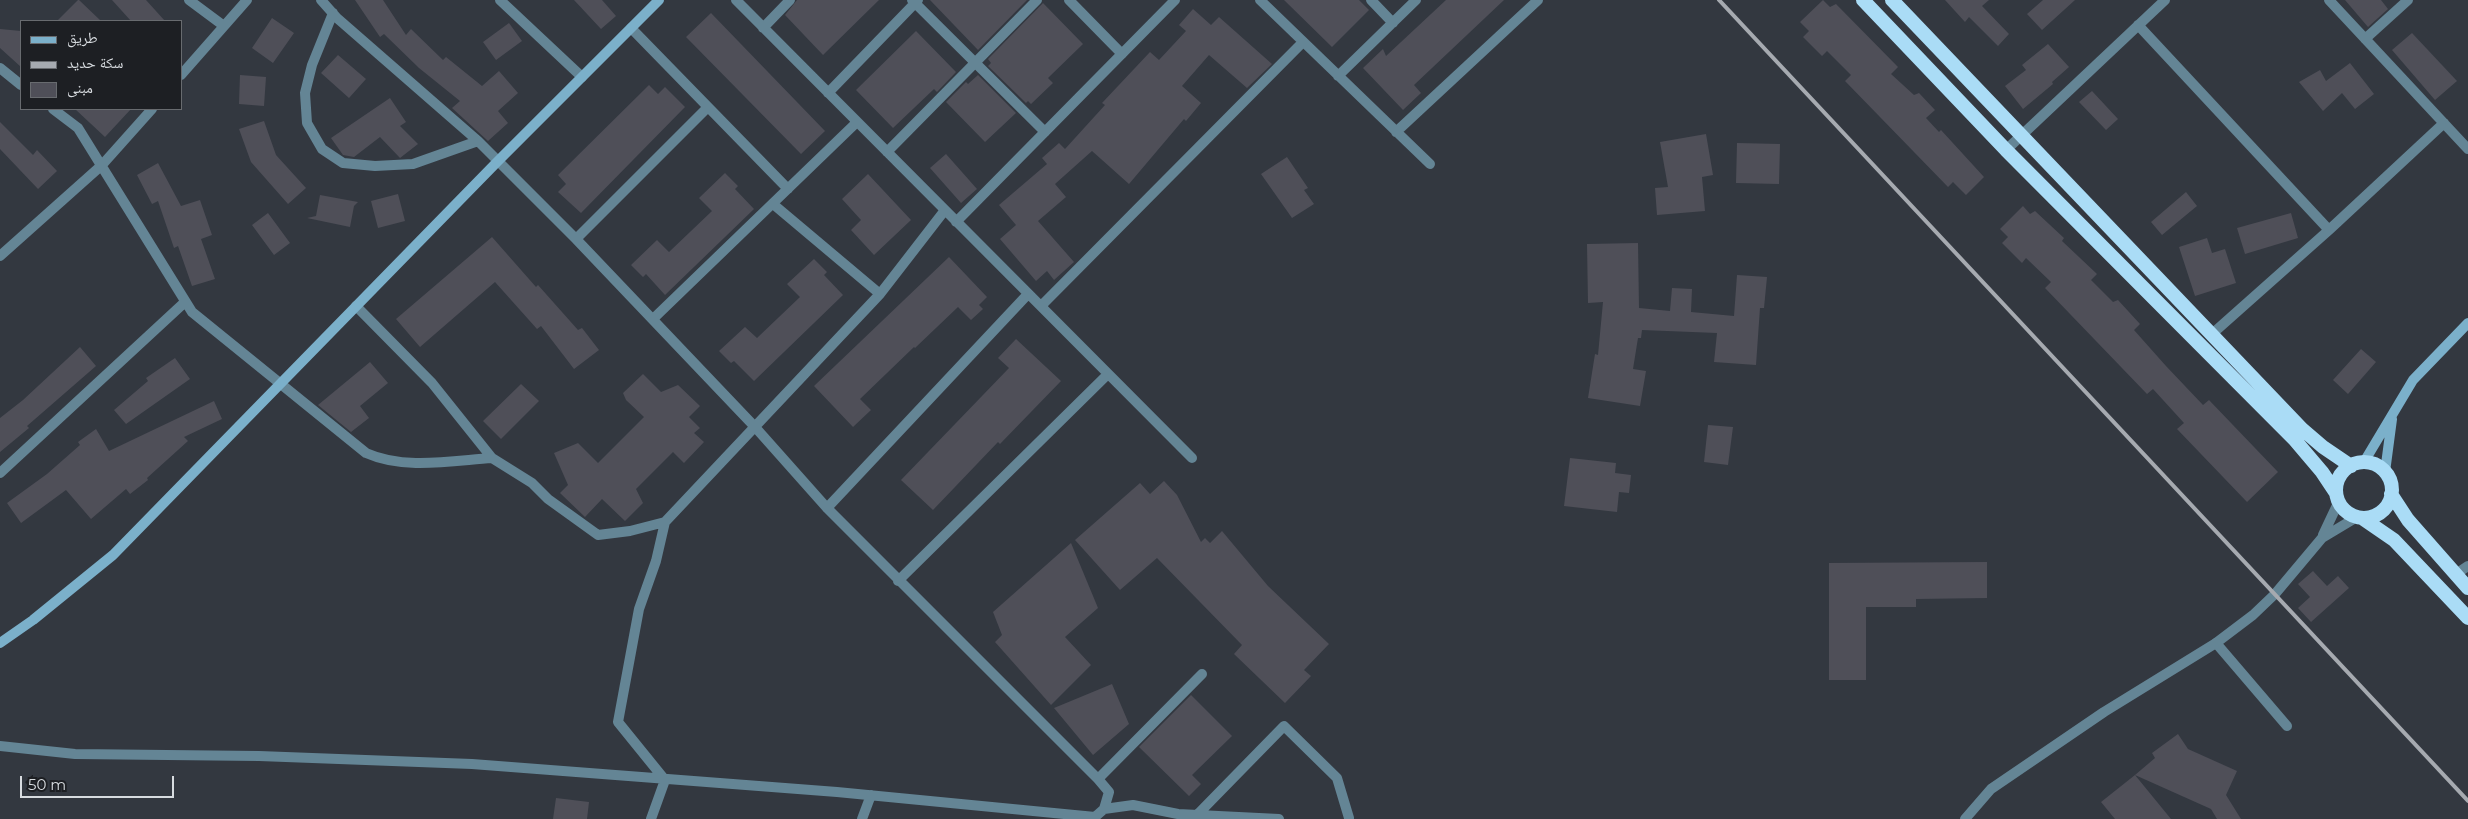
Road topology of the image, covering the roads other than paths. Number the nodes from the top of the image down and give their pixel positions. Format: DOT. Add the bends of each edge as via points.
graph roads {
  1 [pos="189,0"];
  2 [pos="247,0"];
  3 [pos="321,0"];
  4 [pos="500,0"];
  5 [pos="659,0"];
  6 [pos="736,0"];
  7 [pos="790,0"];
  8 [pos="1037,0"];
  9 [pos="1068,0"];
  10 [pos="1175,0"];
  11 [pos="1260,0"];
  12 [pos="1371,0"];
  13 [pos="1416,0"];
  14 [pos="1538,0"];
  15 [pos="1863,0"];
  16 [pos="1892,0"];
  17 [pos="2164,0"];
  18 [pos="2329,0"];
  19 [pos="2408,0"];
  20 [pos="915,1"];
  21 [pos="333,13"];
  22 [pos="1393,22"];
  23 [pos="2138,25"];
  24 [pos="224,26"];
  25 [pos="631,28"];
  26 [pos="763,28"];
  27 [pos="2365,39"];
  28 [pos="1303,42"];
  29 [pos="1122,54"];
  30 [pos="975,63"];
  31 [pos="0,68"];
  32 [pos="182,74"];
  33 [pos="1338,76"];
  34 [pos="582,77"];
  35 [pos="20,84"];
  36 [pos="828,93"];
  37 [pos="708,107"];
  38 [pos="54,110"];
  39 [pos="151,110"];
  40 [pos="857,122"];
  41 [pos="2444,123"];
  42 [pos="1045,132"];
  43 [pos="1396,132"];
  44 [pos="2020,135"];
  45 [pos="478,141"];
  46 [pos="2468,148"];
  47 [pos="2006,150"];
  48 [pos="887,152"];
  49 [pos="498,161"];
  50 [pos="1430,164"];
  51 [pos="102,165"];
  52 [pos="788,189"];
  53 [pos="773,204"];
  54 [pos="945,210"];
  55 [pos="956,222"];
  56 [pos="2329,230"];
  57 [pos="576,239"];
  58 [pos="0,256"];
  59 [pos="880,294"];
  60 [pos="1028,294"];
  61 [pos="185,302"];
  62 [pos="356,306"];
  63 [pos="1041,306"];
  64 [pos="654,318"];
  65 [pos="2468,322"];
  66 [pos="2212,334"];
  67 [pos="1108,374"];
  68 [pos="281,384"];
  69 [pos="2393,413"];
  70 [pos="755,427"];
  71 [pos="492,458"];
  72 [pos="1192,458"];
  73 [pos="2357,464"];
  74 [pos="2385,472"];
  75 [pos="0,473"];
  76 [pos="2392,494"];
  77 [pos="2337,497"];
  78 [pos="827,508"];
  79 [pos="2359,517"];
  80 [pos="665,522"];
  81 [pos="2322,538"];
  82 [pos="2468,566"];
  83 [pos="2456,574"];
  84 [pos="898,581"];
  85 [pos="2468,588"];
  86 [pos="2468,618"];
  87 [pos="2216,642"];
  88 [pos="0,643"];
  89 [pos="1202,674"];
  90 [pos="2287,726"];
  91 [pos="0,746"];
  92 [pos="1098,779"];
  93 [pos="665,780"];
  94 [pos="871,795"];
  95 [pos="1104,809"];
  96 [pos="1196,816"];
  97 [pos="651,819"];
  98 [pos="862,819"];
  99 [pos="1279,819"];
  100 [pos="1348,819"];
  101 [pos="1357,819"];
  102 [pos="1965,819"];
  1 -- 24 [label="street"];
  2 -- 24 [label="street"];
  3 -- 21 [label="street"];
  4 -- 34 [label="street"];
  5 -- 25 [label="main road"];
  6 -- 26 [label="street"];
  7 -- 26 [label="street"];
  8 -- 30 [label="street"];
  9 -- 29 [label="street"];
  10 -- 29 [label="street"];
  11 -- 28 [label="street"];
  12 -- 22 [label="street"];
  13 -- 22 [label="street"];
  14 -- 43 [label="street"];
  15 -- 47 [label="highway"];
  16 -- 44 [label="highway"];
  17 -- 23 [label="street"];
  18 -- 27 [label="street"];
  19 -- 27 [label="street"];
  20 -- 30 [label="street"];
  20 -- 36 [label="street"];
  21 -- 45 [label="street"];
  21 -- 45 [label="street" via="312,65 305,93 308,123 322,149 343,163 374,166 413,164"];
  22 -- 33 [label="street"];
  23 -- 44 [label="street"];
  23 -- 56 [label="street"];
  24 -- 32 [label="street"];
  25 -- 34 [label="main road"];
  25 -- 37 [label="street"];
  26 -- 36 [label="street"];
  27 -- 41 [label="street"];
  28 -- 33 [label="street"];
  28 -- 63 [label="street"];
  29 -- 42 [label="street"];
  30 -- 42 [label="street"];
  30 -- 48 [label="street"];
  31 -- 35 [label="street"];
  33 -- 43 [label="street"];
  34 -- 49 [label="main road"];
  36 -- 40 [label="street"];
  37 -- 52 [label="street"];
  37 -- 57 [label="street"];
  38 -- 51 [label="street" via="78,128"];
  39 -- 51 [label="street"];
  40 -- 48 [label="street"];
  40 -- 52 [label="street"];
  41 -- 46 [label="street"];
  41 -- 56 [label="street"];
  42 -- 55 [label="street"];
  43 -- 50 [label="street"];
  44 -- 47 [label="street"];
  44 -- 66 [label="highway"];
  45 -- 49 [label="street"];
  47 -- 77 [label="highway" via="2294,439 2322,472"];
  48 -- 54 [label="street"];
  49 -- 57 [label="street"];
  49 -- 62 [label="main road"];
  51 -- 58 [label="street"];
  51 -- 61 [label="street"];
  52 -- 53 [label="street"];
  53 -- 59 [label="street"];
  53 -- 64 [label="street"];
  54 -- 55 [label="street"];
  54 -- 59 [label="street"];
  55 -- 60 [label="street"];
  56 -- 66 [label="street"];
  57 -- 64 [label="street"];
  59 -- 70 [label="street"];
  60 -- 63 [label="street"];
  60 -- 78 [label="street"];
  61 -- 68 [label="street" via="192,312"];
  61 -- 75 [label="street"];
  62 -- 68 [label="main road"];
  62 -- 71 [label="street" via="432,383"];
  63 -- 67 [label="street"];
  64 -- 70 [label="street"];
  65 -- 69 [label="main road" via="2413,380"];
  66 -- 73 [label="highway" via="2302,429 2323,447"];
  67 -- 72 [label="street"];
  67 -- 84 [label="street"];
  68 -- 71 [label="street" via="366,453 382,460 402,464"];
  68 -- 88 [label="main road" via="113,555"];
  69 -- 73 [label="main road"];
  69 -- 74 [label="main road"];
  70 -- 78 [label="street"];
  70 -- 80 [label="street"];
  71 -- 80 [label="street" via="532,483 548,499 598,535"];
  73 -- 74 [label="highway" via="2372,463"];
  73 -- 77 [label="highway" via="2340,477"];
  74 -- 76 [label="highway"];
  76 -- 79 [label="highway" via="2378,514"];
  76 -- 83 [label="highway" via="2408,520"];
  77 -- 79 [label="highway" via="2343,508"];
  77 -- 81 [label="street"];
  78 -- 84 [label="street"];
  79 -- 81 [label="street"];
  79 -- 86 [label="highway" via="2394,540"];
  80 -- 93 [label="street" via="656,561 639,609 618,722"];
  81 -- 87 [label="street" via="2275,594"];
  82 -- 83 [label="street"];
  83 -- 85 [label="highway"];
  84 -- 92 [label="street"];
  87 -- 90 [label="street"];
  87 -- 102 [label="street" via="2104,712 1991,789"];
  89 -- 92 [label="street"];
  91 -- 93 [label="street" via="74,754 260,756 472,764"];
  92 -- 95 [label="street" via="1109,792"];
  93 -- 94 [label="street"];
  93 -- 97 [label="street"];
  94 -- 95 [label="street" via="1094,817"];
  94 -- 98 [label="street"];
  95 -- 96 [label="street" via="1133,805"];
  96 -- 99 [label="street"];
  96 -- 100 [label="street" via="1284,726 1337,778"];
  100 -- 101 [label="street"];
}
